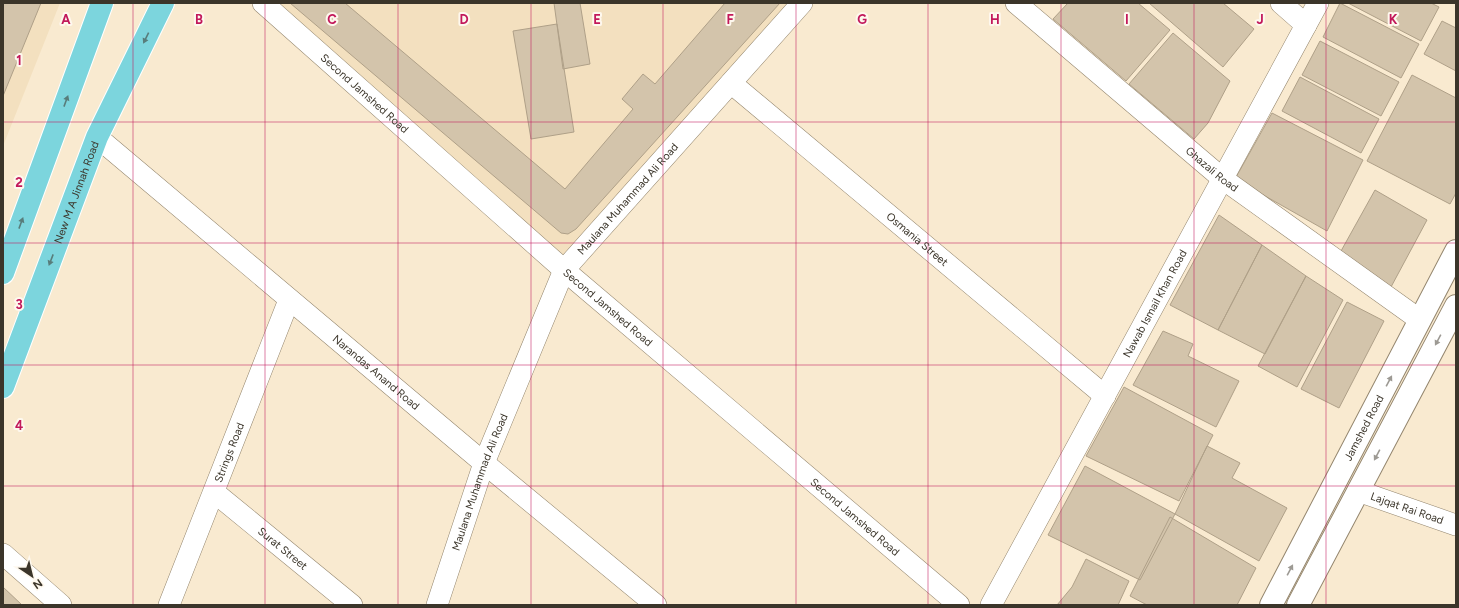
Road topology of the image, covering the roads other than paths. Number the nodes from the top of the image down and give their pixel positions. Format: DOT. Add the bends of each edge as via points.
graph roads {
  1 [pos="102,3"];
  2 [pos="163,3"];
  3 [pos="263,3"];
  4 [pos="802,3"];
  5 [pos="1016,3"];
  6 [pos="1281,3"];
  7 [pos="1318,3"];
  8 [pos="1306,25"];
  9 [pos="731,83"];
  10 [pos="98,137"];
  11 [pos="1223,179"];
  12 [pos="1456,251"];
  13 [pos="564,270"];
  14 [pos="3,273"];
  15 [pos="289,300"];
  16 [pos="1456,306"];
  17 [pos="1420,320"];
  18 [pos="3,387"];
  19 [pos="1105,396"];
  20 [pos="484,464"];
  21 [pos="1358,491"];
  22 [pos="214,492"];
  23 [pos="1456,525"];
  24 [pos="3,554"];
  25 [pos="61,605"];
  26 [pos="169,605"];
  27 [pos="352,605"];
  28 [pos="437,605"];
  29 [pos="656,605"];
  30 [pos="959,605"];
  31 [pos="991,605"];
  32 [pos="1271,605"];
  33 [pos="1298,605"];
  14 -- 1 [label="main road, one-way"];
  2 -- 10 [label="main road, New M A Jinnah Road, one-way"];
  3 -- 13 [label="street, Second Jamshed Road"];
  4 -- 9 [label="street, Maulana Muhammad Ali Road"];
  5 -- 11 [label="street, Ghazali Road"];
  6 -- 8 [label="street"];
  7 -- 8 [label="street, Nawab Ismail Khan Road"];
  8 -- 11 [label="street, Nawab Ismail Khan Road"];
  9 -- 13 [label="street, Maulana Muhammad Ali Road"];
  9 -- 19 [label="street, Osmania Street"];
  10 -- 15 [label="street, Narandas Anand Road"];
  10 -- 18 [label="main road, New M A Jinnah Road, one-way"];
  11 -- 17 [label="street, Ghazali Road"];
  11 -- 19 [label="street, Nawab Ismail Khan Road"];
  12 -- 17 [label="main road, Jamshed Road"];
  13 -- 20 [label="street, Maulana Muhammad Ali Road"];
  13 -- 30 [label="street, Second Jamshed Road"];
  15 -- 20 [label="street, Narandas Anand Road"];
  15 -- 22 [label="street, Strings Road"];
  16 -- 21 [label="main road, one-way"];
  32 -- 17 [label="main road, Jamshed Road, one-way"];
  19 -- 31 [label="street, Nawab Ismail Khan Road"];
  20 -- 28 [label="street, Maulana Muhammad Ali Road"];
  20 -- 29 [label="street, Narandas Anand Road"];
  21 -- 23 [label="street, Lajqat Rai Road"];
  21 -- 33 [label="main road"];
  22 -- 26 [label="street, Strings Road"];
  22 -- 27 [label="street, Surat Street"];
  24 -- 25 [label="street"];
}
